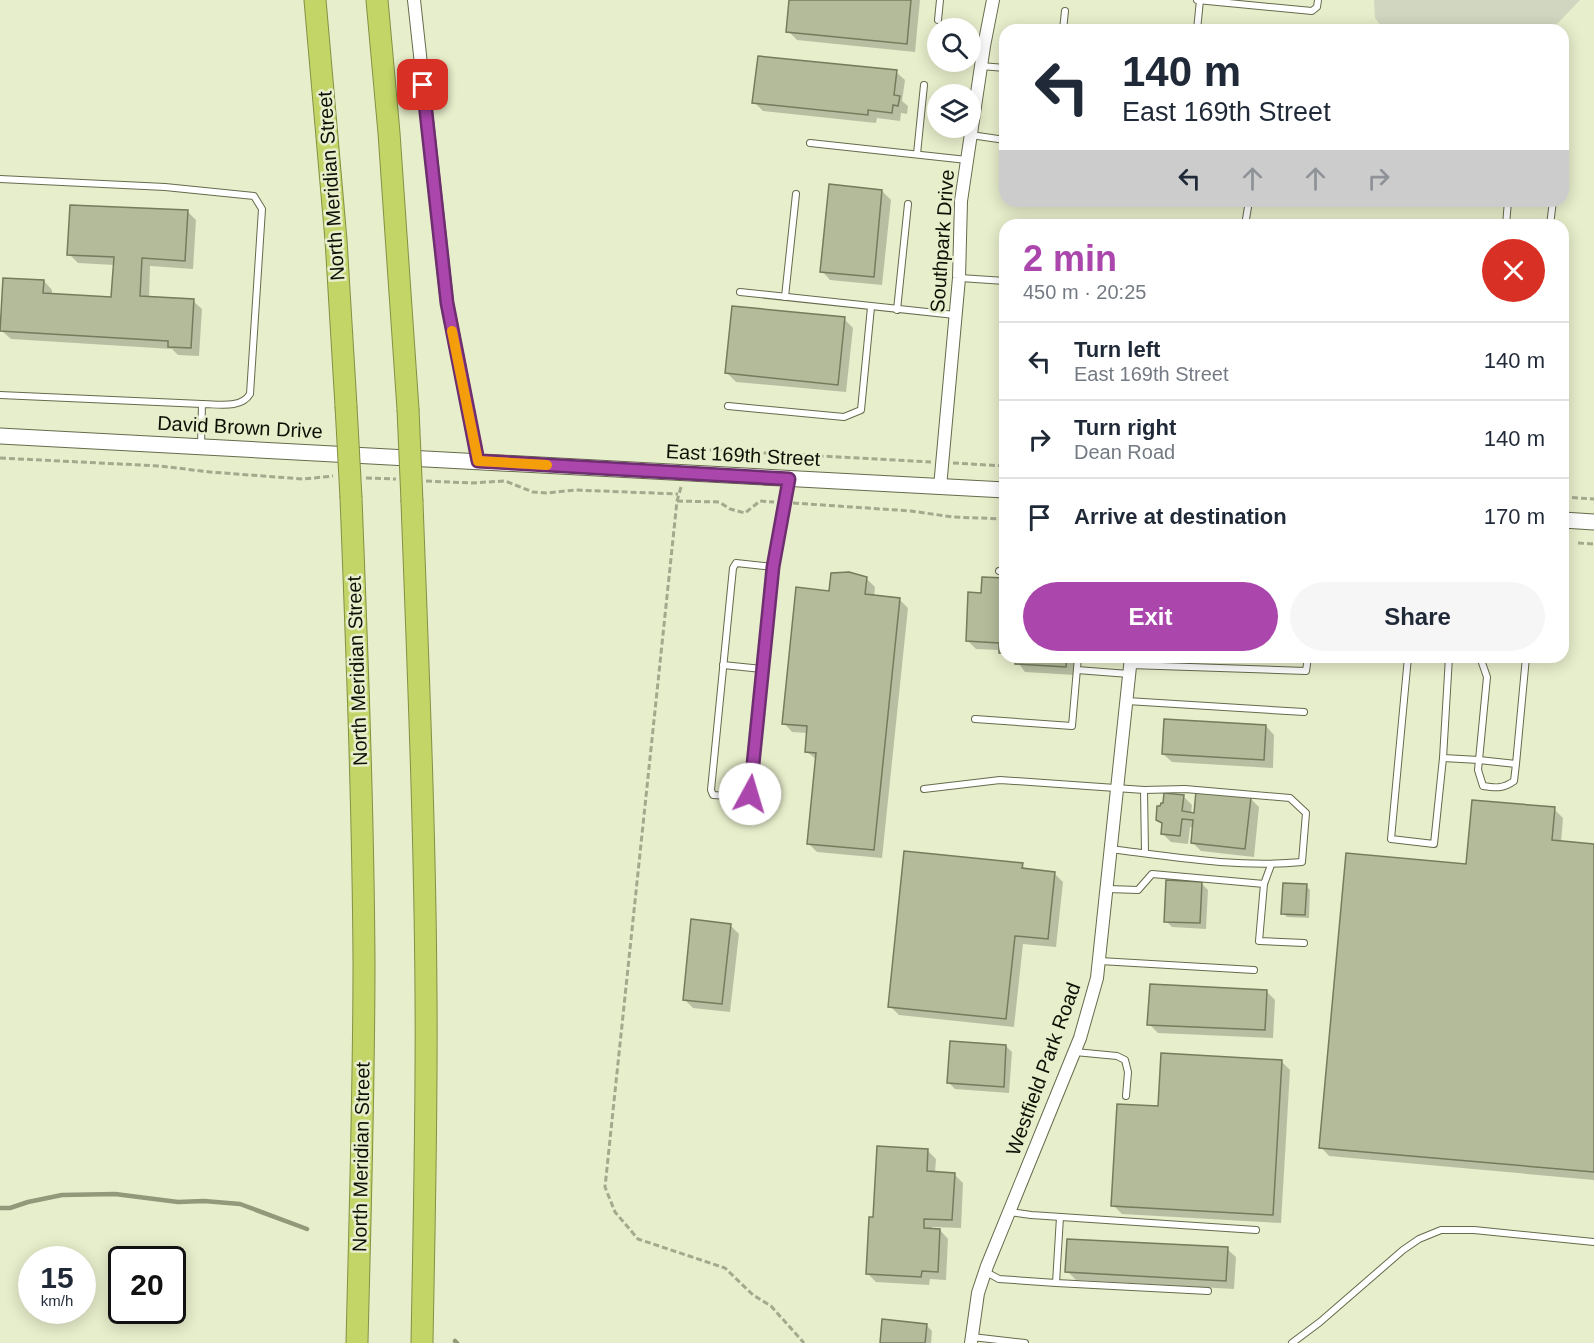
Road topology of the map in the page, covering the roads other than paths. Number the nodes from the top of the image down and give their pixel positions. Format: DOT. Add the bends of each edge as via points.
graph roads {
  1 [pos="315,0"];
  2 [pos="377,0"];
  3 [pos="414,0"];
  4 [pos="940,0"];
  5 [pos="993,0"];
  6 [pos="1198,0"];
  7 [pos="1318,0"];
  8 [pos="1065,11"];
  9 [pos="938,18"];
  10 [pos="1064,24"];
  11 [pos="1197,24"];
  12 [pos="981,66"];
  13 [pos="999,68"];
  14 [pos="924,85"];
  15 [pos="981,136"];
  16 [pos="971,138"];
  17 [pos="999,139"];
  18 [pos="810,143"];
  19 [pos="917,154"];
  20 [pos="967,160"];
  21 [pos="0,179"];
  22 [pos="796,194"];
  23 [pos="908,204"];
  24 [pos="959,278"];
  25 [pos="999,281"];
  26 [pos="740,292"];
  27 [pos="785,297"];
  28 [pos="871,307"];
  29 [pos="897,310"];
  30 [pos="956,315"];
  31 [pos="0,395"];
  32 [pos="202,404"];
  33 [pos="728,406"];
  34 [pos="0,436"];
  35 [pos="201,446"];
  36 [pos="478,461"];
  37 [pos="789,479"];
  38 [pos="940,487"];
  39 [pos="999,490"];
  40 [pos="1569,520"];
  41 [pos="1594,522"];
  42 [pos="773,567"];
  43 [pos="1077,663"];
  44 [pos="1307,663"];
  45 [pos="1407,663"];
  46 [pos="1449,663"];
  47 [pos="1482,663"];
  48 [pos="1525,663"];
  49 [pos="723,665"];
  50 [pos="1130,665"];
  51 [pos="762,669"];
  52 [pos="1077,670"];
  53 [pos="1127,701"];
  54 [pos="1304,712"];
  55 [pos="975,719"];
  56 [pos="1443,758"];
  57 [pos="1479,760"];
  58 [pos="1516,764"];
  59 [pos="1118,788"];
  60 [pos="924,789"];
  61 [pos="1144,790"];
  62 [pos="1111,849"];
  63 [pos="1145,853"];
  64 [pos="1271,865"];
  65 [pos="1263,884"];
  66 [pos="1108,889"];
  67 [pos="1304,943"];
  68 [pos="1100,961"];
  69 [pos="1254,970"];
  70 [pos="1074,1052"];
  71 [pos="1126,1096"];
  72 [pos="1010,1212"];
  73 [pos="1060,1217"];
  74 [pos="1256,1230"];
  75 [pos="1594,1242"];
  76 [pos="986,1272"];
  77 [pos="1056,1283"];
  78 [pos="1208,1292"];
  79 [pos="971,1340"];
  80 [pos="357,1343"];
  81 [pos="422,1343"];
  82 [pos="1026,1343"];
  83 [pos="1292,1343"];
  1 -- 80 [label="highway, North Meridian Street, bridge" via="336,240 358,662 364,959"];
  2 -- 81 [label="highway, bridge" via="408,409 423,779 426,1107"];
  3 -- 36 [label="street" via="447,303"];
  4 -- 9 [label="lane"];
  5 -- 12 [label="street, Southpark Drive"];
  6 -- 7 [label="lane" via="1312,11"];
  6 -- 11 [label="lane"];
  8 -- 10 [label="lane"];
  12 -- 13 [label="lane"];
  14 -- 19 [label="lane"];
  15 -- 17 [label="lane"];
  16 -- 20 [label="street, Southpark Drive"];
  18 -- 19 [label="lane"];
  19 -- 20 [label="lane"];
  20 -- 24 [label="street, Southpark Drive" via="961,201"];
  21 -- 32 [label="lane" via="165,187 254,196 262,209 250,394 239,404"];
  22 -- 27 [label="lane"];
  23 -- 29 [label="lane"];
  24 -- 25 [label="lane"];
  24 -- 30 [label="street, Southpark Drive"];
  26 -- 27 [label="lane"];
  27 -- 28 [label="lane"];
  28 -- 29 [label="lane"];
  28 -- 33 [label="lane" via="861,410 844,417"];
  29 -- 30 [label="lane"];
  30 -- 38 [label="street, Southpark Drive"];
  31 -- 32 [label="lane"];
  32 -- 35 [label="lane"];
  34 -- 35 [label="street, David Brown Drive"];
  35 -- 36 [label="street, David Brown Drive"];
  36 -- 37 [label="street, East 169th Street"];
  37 -- 38 [label="street, East 169th Street"];
  37 -- 42 [label="lane"];
  38 -- 39 [label="street, East 169th Street"];
  40 -- 41 [label="street"];
  42 -- 49 [label="lane" via="736,563 733,568"];
  42 -- 51 [label="lane"];
  43 -- 52 [label="lane"];
  44 -- 50 [label="lane" via="1306,671"];
  45 -- 56 [label="lane" via="1391,839 1434,844"];
  46 -- 56 [label="lane"];
  47 -- 57 [label="lane" via="1487,677"];
  48 -- 58 [label="lane"];
  49 -- 51 [label="lane"];
  49 -- 51 [label="lane" via="713,795 750,794"];
  50 -- 52 [label="lane"];
  50 -- 53 [label="street, Westfield Park Road"];
  52 -- 55 [label="lane" via="1072,726"];
  53 -- 54 [label="lane"];
  53 -- 59 [label="street, Westfield Park Road"];
  56 -- 57 [label="lane"];
  57 -- 58 [label="lane"];
  57 -- 58 [label="lane" via="1483,786 1498,788 1514,780"];
  59 -- 60 [label="lane" via="1000,780"];
  59 -- 61 [label="lane"];
  59 -- 62 [label="street, Westfield Park Road"];
  61 -- 63 [label="lane"];
  61 -- 64 [label="lane" via="1185,789 1290,798 1306,813 1302,862"];
  62 -- 63 [label="lane"];
  62 -- 66 [label="street, Westfield Park Road"];
  63 -- 64 [label="lane"];
  64 -- 65 [label="lane"];
  65 -- 66 [label="lane" via="1152,874 1138,890"];
  65 -- 67 [label="lane" via="1259,941"];
  66 -- 68 [label="street, Westfield Park Road"];
  68 -- 69 [label="lane"];
  68 -- 70 [label="street, Westfield Park Road" via="1090,1007"];
  70 -- 71 [label="lane" via="1125,1060"];
  70 -- 72 [label="street, Westfield Park Road"];
  72 -- 73 [label="lane"];
  72 -- 76 [label="street, Westfield Park Road"];
  73 -- 74 [label="lane"];
  73 -- 77 [label="lane"];
  75 -- 83 [label="lane" via="1441,1230 1403,1250"];
  76 -- 77 [label="lane" via="999,1279"];
  76 -- 79 [label="street, Westfield Park Road" via="978,1293"];
  77 -- 78 [label="lane"];
  79 -- 82 [label="lane"];
}
